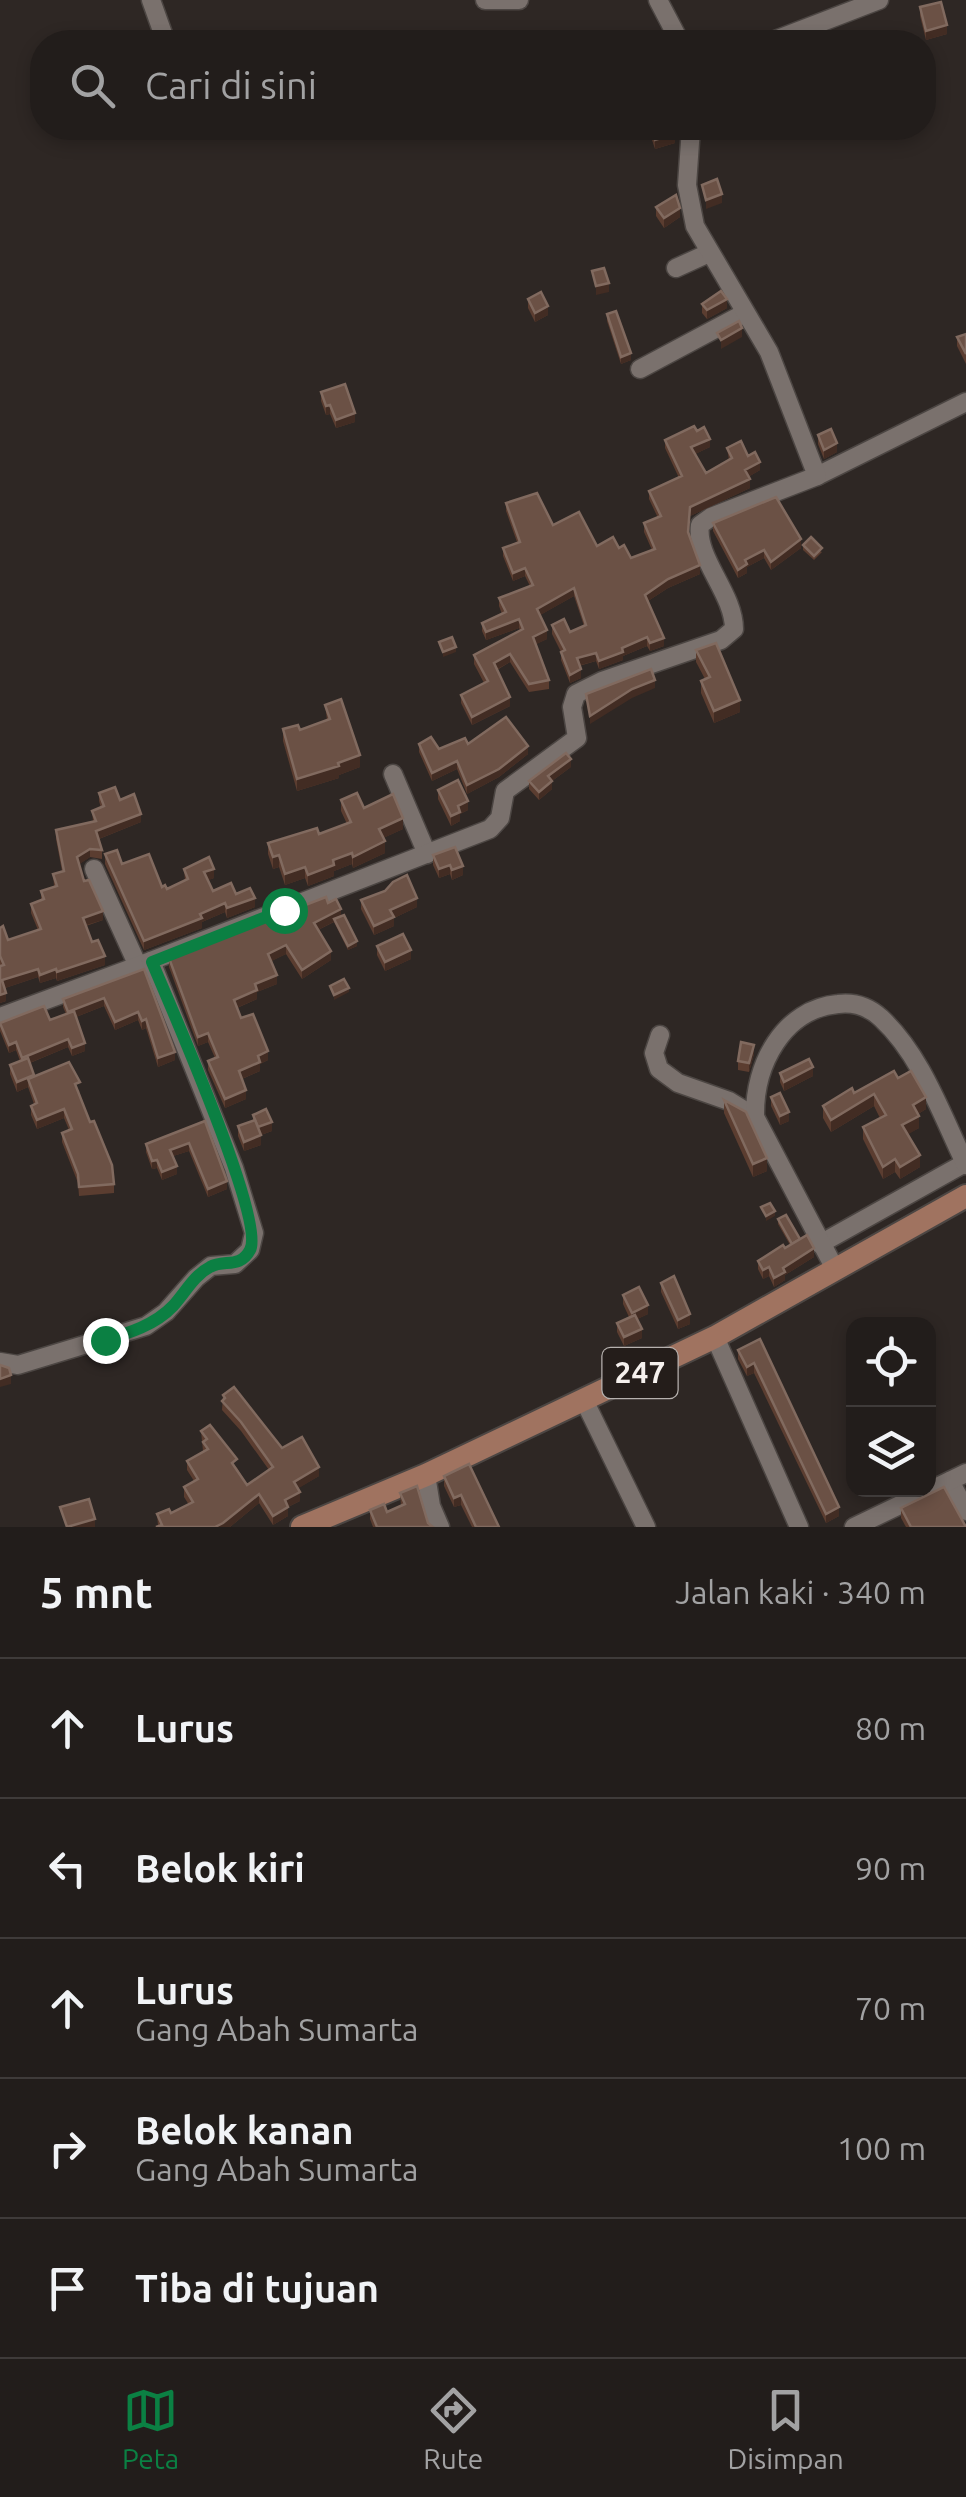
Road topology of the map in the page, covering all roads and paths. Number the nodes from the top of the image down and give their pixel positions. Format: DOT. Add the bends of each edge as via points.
graph roads {
  1 [pos="152,0"];
  2 [pos="485,0"];
  3 [pos="519,0"];
  4 [pos="658,0"];
  5 [pos="879,0"];
  6 [pos="162,30"];
  7 [pos="674,30"];
  8 [pos="801,30"];
  9 [pos="689,140"];
  10 [pos="709,253"];
  11 [pos="676,268"];
  12 [pos="745,313"];
  13 [pos="640,369"];
  14 [pos="966,402"];
  15 [pos="817,476"];
  16 [pos="393,774"];
  17 [pos="427,854"];
  18 [pos="94,869"];
  19 [pos="145,964"];
  20 [pos="0,1016"];
  21 [pos="660,1035"];
  22 [pos="755,1117"];
  23 [pos="965,1164"];
  24 [pos="966,1196"];
  25 [pos="820,1244"];
  26 [pos="834,1268"];
  27 [pos="715,1337"];
  28 [pos="0,1362"];
  29 [pos="584,1400"];
  30 [pos="426,1475"];
  31 [pos="958,1477"];
  32 [pos="966,1511"];
  33 [pos="876,1522"];
  34 [pos="302,1527"];
  35 [pos="440,1527"];
  36 [pos="646,1527"];
  37 [pos="800,1527"];
  38 [pos="854,1527"];
  1 -- 6 [label="street"];
  2 -- 3 [label="street"];
  4 -- 7 [label="street"];
  5 -- 8 [label="street"];
  9 -- 10 [label="street" via="689,206"];
  10 -- 11 [label="street"];
  10 -- 12 [label="street"];
  12 -- 13 [label="street"];
  12 -- 15 [label="street" via="777,369"];
  14 -- 15 [label="street"];
  15 -- 17 [label="street" via="700,525 701,544 734,620 728,635 576,694 576,738 505,791 496,825"];
  16 -- 17 [label="street"];
  17 -- 19 [label="street"];
  18 -- 19 [label="street"];
  19 -- 20 [label="street"];
  19 -- 28 [label="street" via="214,1116 254,1233 248,1254 235,1264 211,1266 146,1326 18,1365"];
  21 -- 22 [label="street" via="654,1053 659,1069"];
  22 -- 23 [label="street" via="770,1051 791,1020 827,1005 864,1006 904,1043"];
  22 -- 25 [label="street"];
  23 -- 25 [label="street"];
  24 -- 26 [label="main road, 247"];
  25 -- 26 [label="street"];
  26 -- 27 [label="main road, 247"];
  27 -- 29 [label="main road, 247"];
  27 -- 37 [label="street"];
  29 -- 30 [label="main road, 247"];
  29 -- 36 [label="street"];
  30 -- 34 [label="main road, 247"];
  30 -- 35 [label="street"];
  31 -- 32 [label="street"];
  31 -- 33 [label="street"];
  33 -- 38 [label="street"];
}
